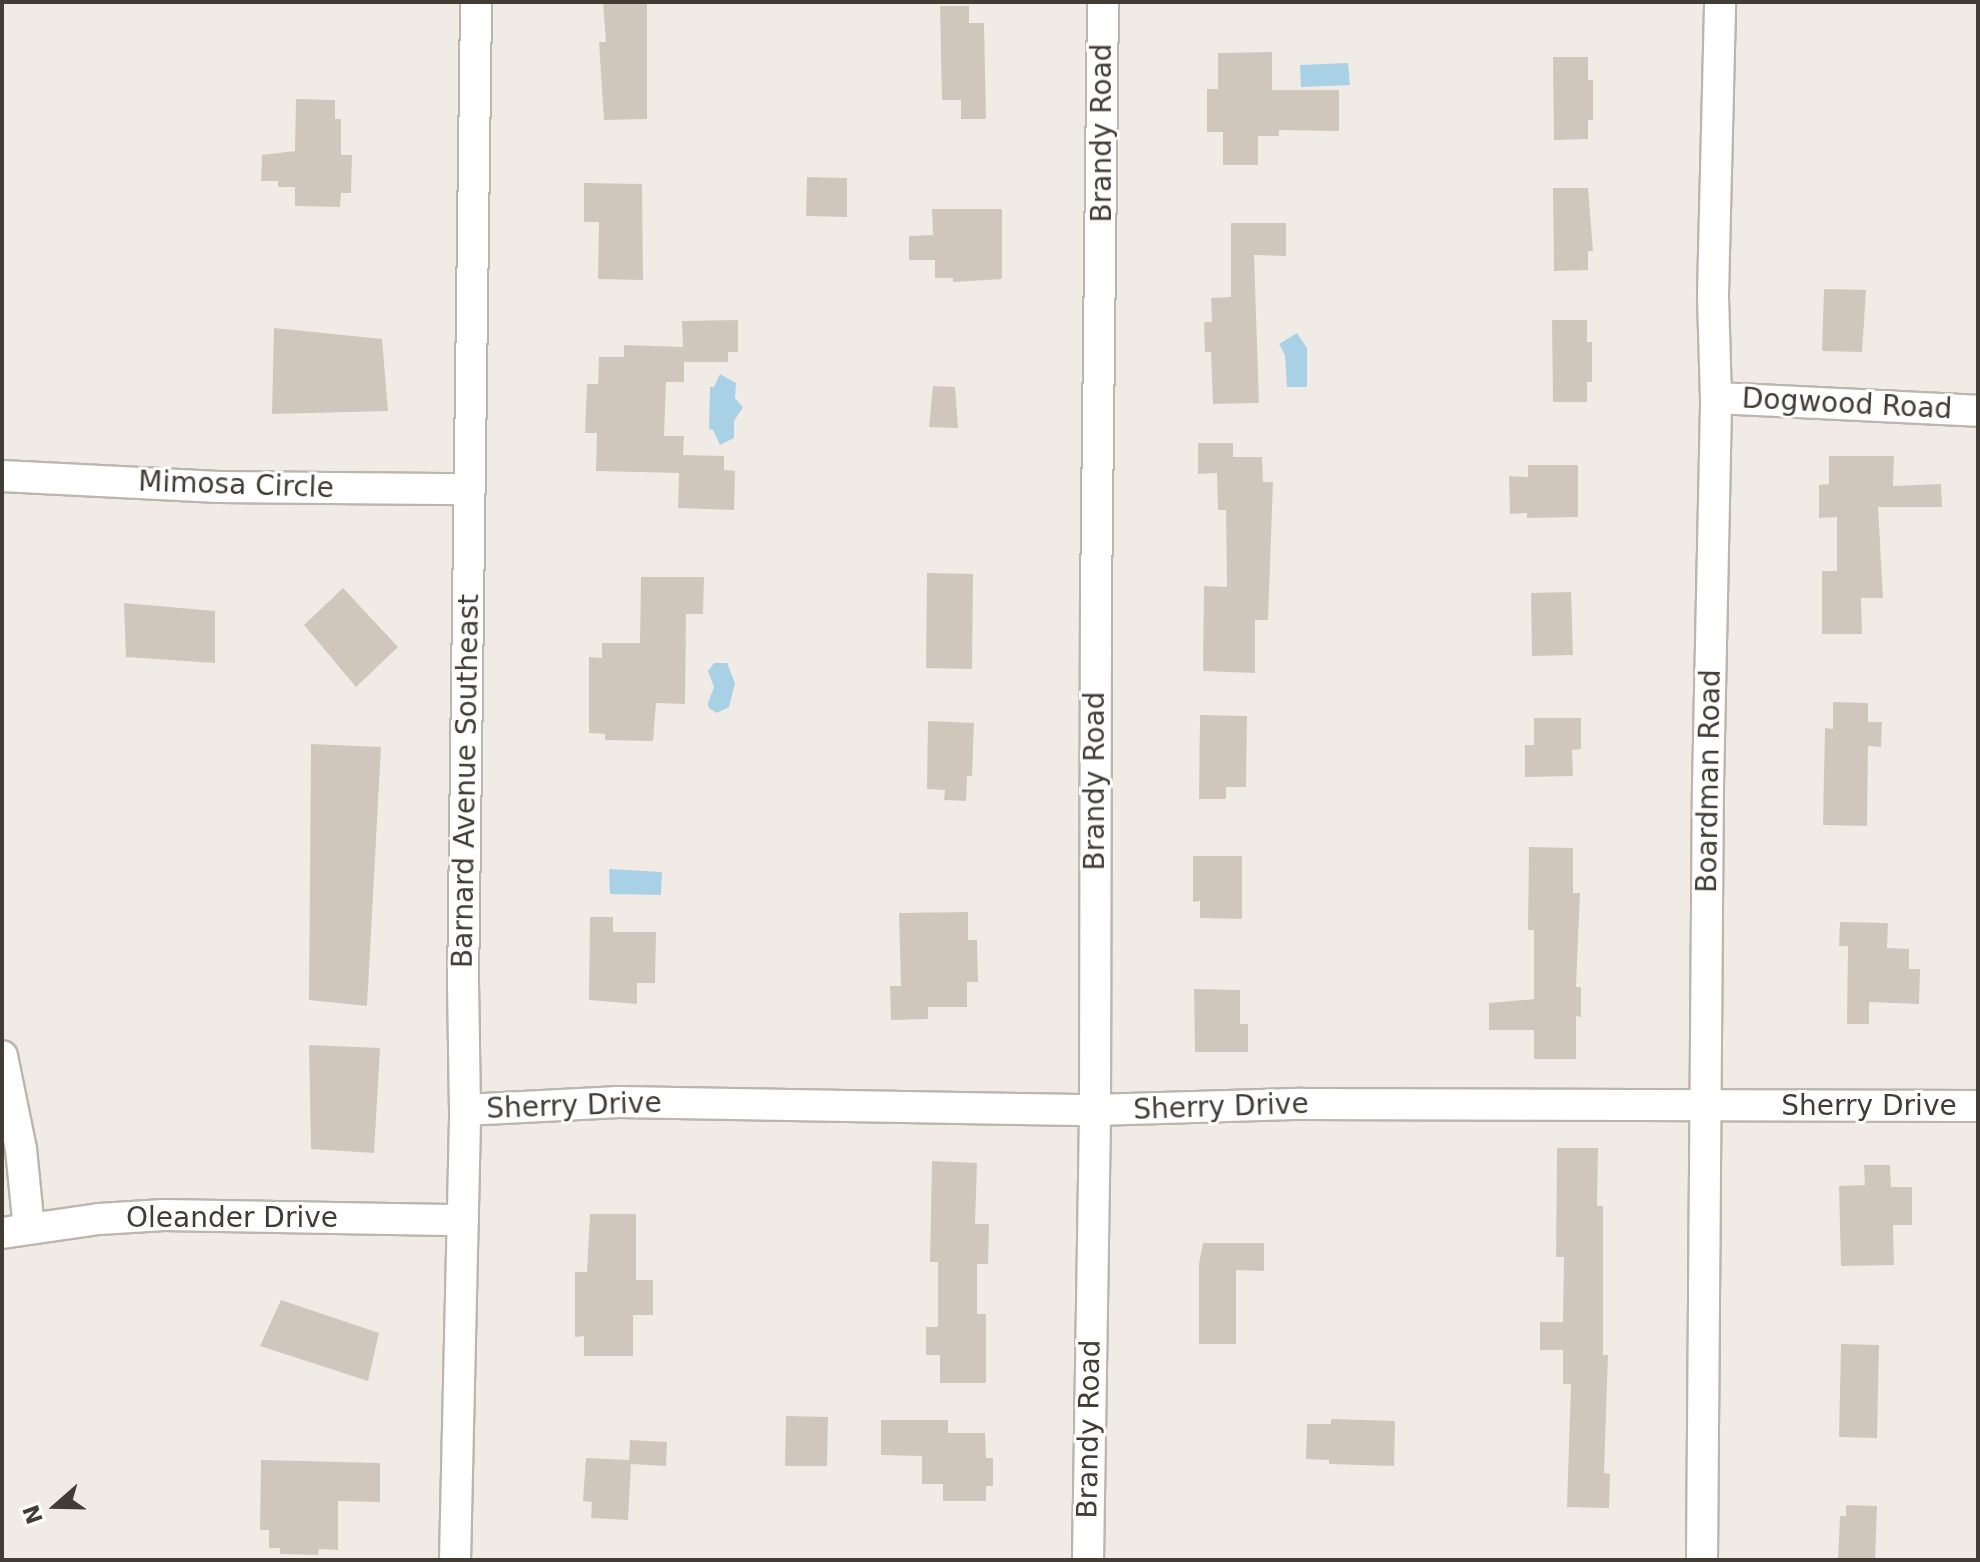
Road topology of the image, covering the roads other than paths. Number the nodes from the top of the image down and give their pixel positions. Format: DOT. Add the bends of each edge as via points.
graph roads {
  1 [pos="476,2"];
  2 [pos="1103,2"];
  3 [pos="1720,2"];
  4 [pos="1716,398"];
  5 [pos="1978,411"];
  6 [pos="2,476"];
  7 [pos="470,489"];
  8 [pos="2,1056"];
  9 [pos="1706,1104"];
  10 [pos="1978,1106"];
  11 [pos="465,1110"];
  12 [pos="1095,1110"];
  13 [pos="463,1220"];
  14 [pos="16,1231"];
  15 [pos="455,1560"];
  16 [pos="1088,1560"];
  17 [pos="1702,1560"];
  1 -- 7 [label="street, Barnard Avenue Southeast"];
  2 -- 12 [label="street, Brandy Road"];
  3 -- 4 [label="street, Boardman Road" via="1713,294"];
  4 -- 5 [label="street, Dogwood Road"];
  4 -- 9 [label="street, Boardman Road"];
  6 -- 7 [label="street, Mimosa Circle" via="219,487"];
  7 -- 11 [label="street, Barnard Avenue Southeast"];
  8 -- 14 [label="street" via="21,1149"];
  9 -- 10 [label="street, Sherry Drive"];
  9 -- 12 [label="street, Sherry Drive"];
  9 -- 17 [label="street, Boardman Road"];
  11 -- 12 [label="street, Sherry Drive" via="619,1102"];
  11 -- 13 [label="street, Barnard Avenue Southeast"];
  12 -- 16 [label="street, Brandy Road"];
  13 -- 14 [label="street, Oleander Drive" via="164,1215"];
  13 -- 15 [label="street, Barnard Avenue Southeast"];
}
